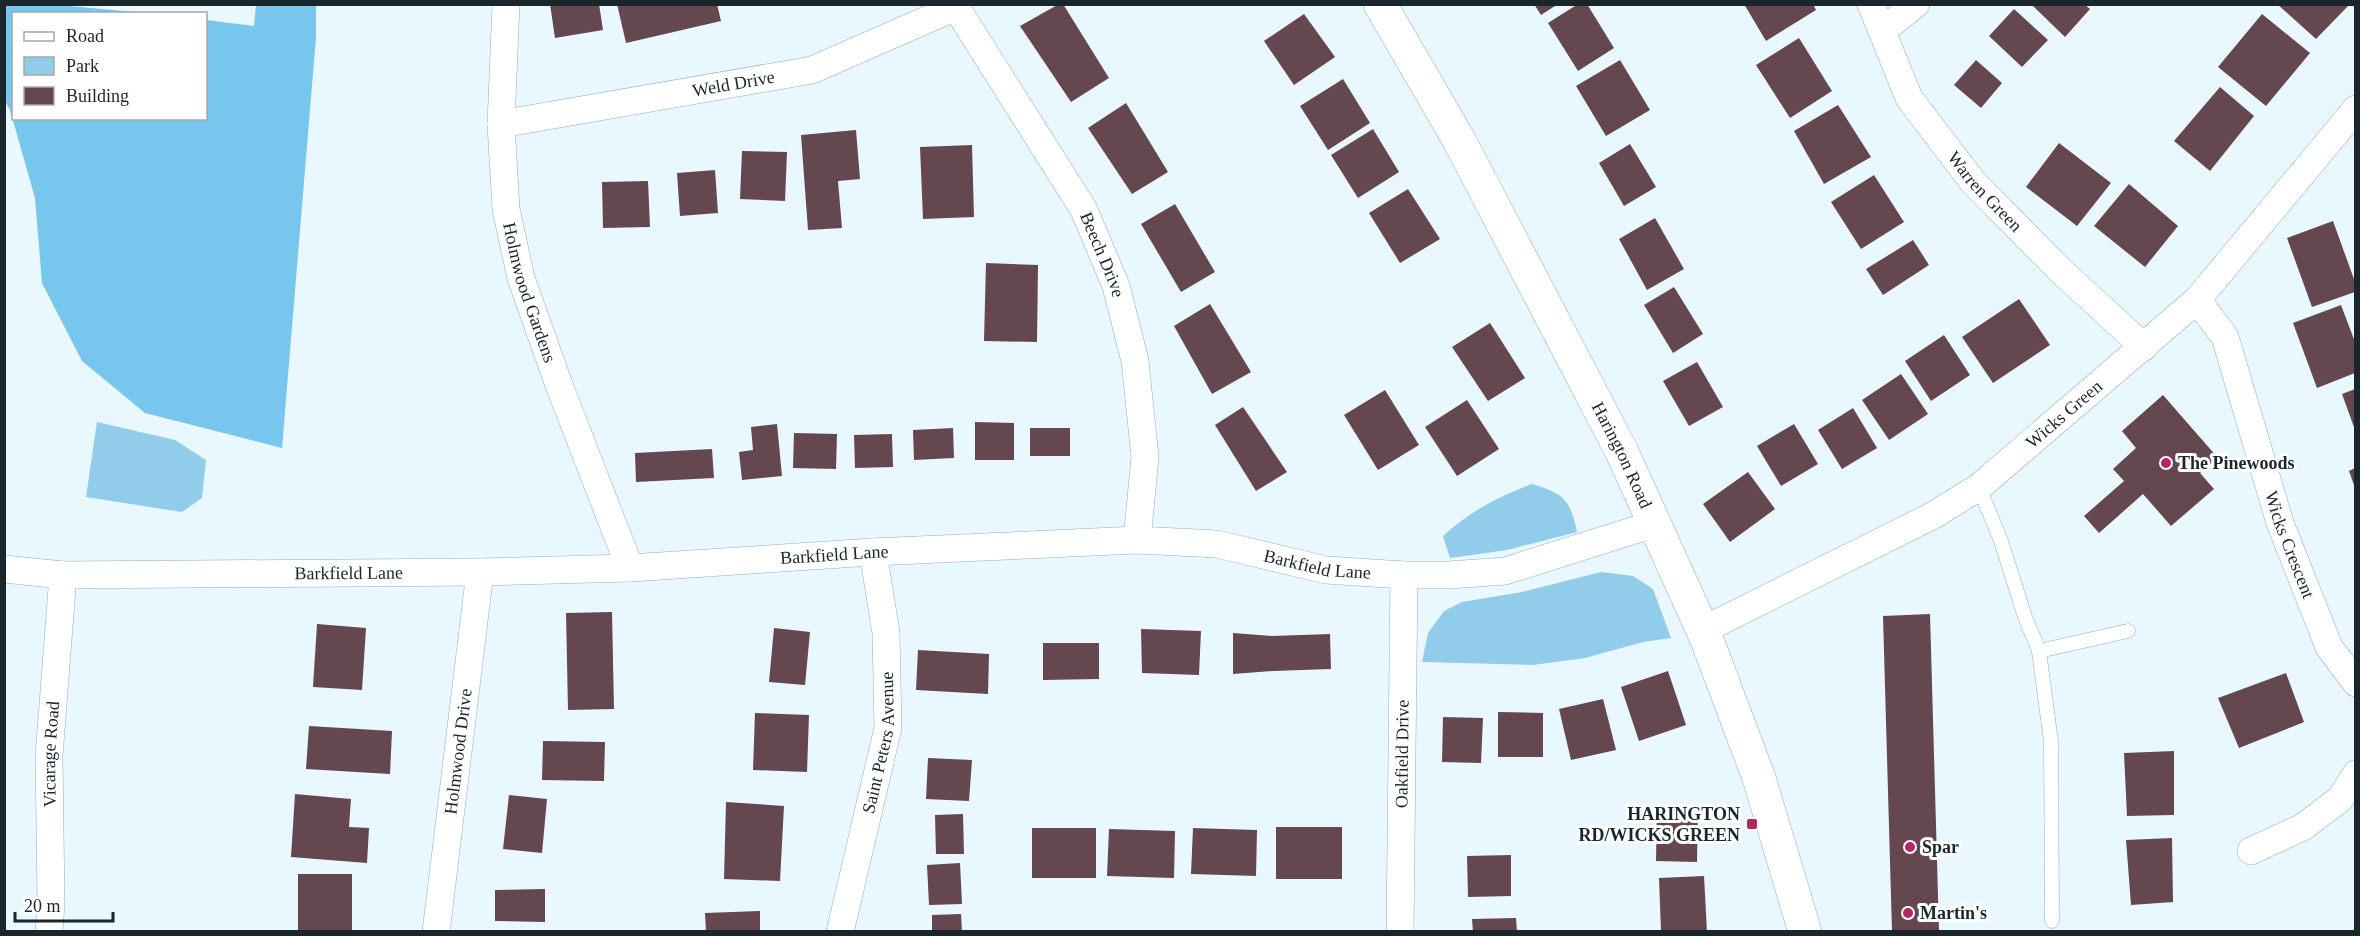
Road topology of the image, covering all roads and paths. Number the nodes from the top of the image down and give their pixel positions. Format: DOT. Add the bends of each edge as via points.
graph roads {
  1 [pos="506,4"];
  2 [pos="1380,4"];
  3 [pos="1871,4"];
  4 [pos="1916,4"];
  5 [pos="955,6"];
  6 [pos="1882,31"];
  7 [pos="2355,109"];
  8 [pos="501,124"];
  9 [pos="2197,300"];
  10 [pos="2144,347"];
  11 [pos="1979,487"];
  12 [pos="1654,524"];
  13 [pos="1137,540"];
  14 [pos="873,552"];
  15 [pos="630,568"];
  16 [pos="4,569"];
  17 [pos="480,572"];
  18 [pos="63,575"];
  19 [pos="1404,575"];
  20 [pos="1703,630"];
  21 [pos="2128,631"];
  22 [pos="2039,651"];
  23 [pos="2355,683"];
  24 [pos="2355,774"];
  25 [pos="2251,851"];
  26 [pos="2052,921"];
  27 [pos="49,932"];
  28 [pos="436,932"];
  29 [pos="840,932"];
  30 [pos="1400,932"];
  31 [pos="1805,932"];
  1 -- 8 [label="street, Holmwood Gardens"];
  2 -- 12 [label="street, Harington Road" via="1464,151 1622,452"];
  3 -- 6 [label="street, Warren Green"];
  4 -- 6 [label="street"];
  5 -- 8 [label="street, Weld Drive" via="812,70"];
  5 -- 13 [label="street, Beech Drive" via="1084,210 1116,286 1135,361 1145,457"];
  6 -- 10 [label="street, Warren Green" via="1909,98 1973,182"];
  7 -- 9 [label="street, Wicks Green"];
  8 -- 15 [label="street, Holmwood Gardens" via="506,209 521,278"];
  9 -- 10 [label="street, Wicks Green"];
  9 -- 23 [label="street, Wicks Crescent" via="2225,337 2280,523 2329,647"];
  10 -- 11 [label="street, Wicks Green"];
  11 -- 20 [label="street, Wicks Green" via="1934,515"];
  11 -- 22 [label="lane"];
  12 -- 19 [label="street, Barkfield Lane" via="1505,571"];
  12 -- 20 [label="street, Harington Road"];
  13 -- 14 [label="street, Barkfield Lane"];
  13 -- 19 [label="street, Barkfield Lane" via="1217,544 1326,570"];
  14 -- 15 [label="street, Barkfield Lane"];
  14 -- 29 [label="street, Saint Peters Avenue" via="886,633 888,728"];
  15 -- 17 [label="street, Barkfield Lane"];
  16 -- 18 [label="street, Barkfield Lane"];
  17 -- 18 [label="street, Barkfield Lane"];
  17 -- 28 [label="street, Holmwood Drive"];
  18 -- 27 [label="street, Vicarage Road" via="49,756"];
  19 -- 30 [label="street, Oakfield Drive"];
  20 -- 31 [label="street, Harington Road" via="1759,778"];
  21 -- 22 [label="lane"];
  22 -- 26 [label="lane" via="2051,742"];
  24 -- 25 [label="street" via="2340,799 2303,827"];
}
